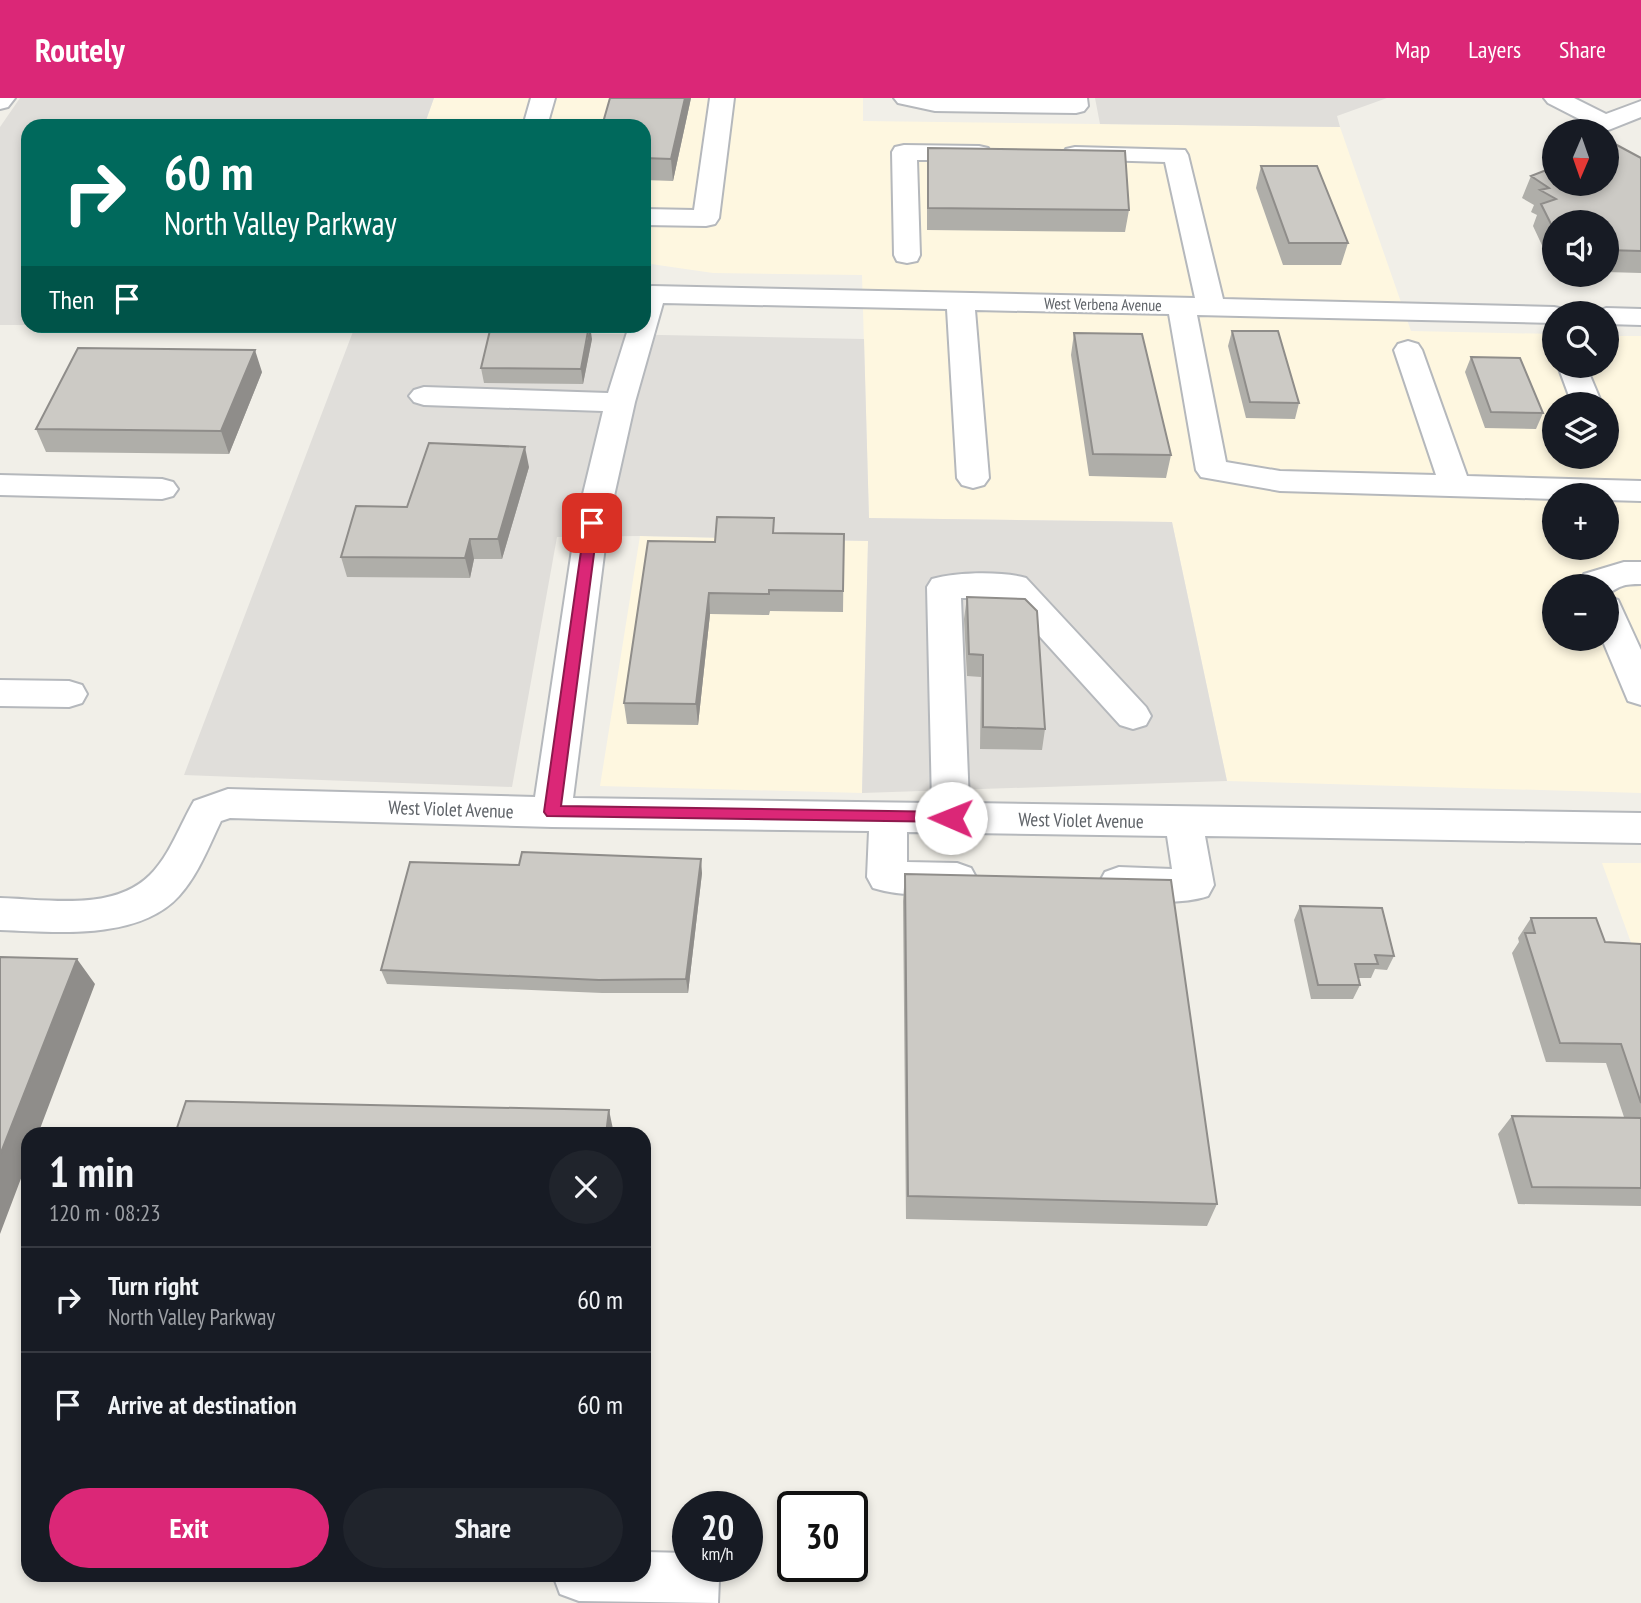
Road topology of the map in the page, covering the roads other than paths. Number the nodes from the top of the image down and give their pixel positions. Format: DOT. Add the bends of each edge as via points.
graph roads {
  1 [pos="543,98"];
  2 [pos="722,98"];
  3 [pos="906,98"];
  4 [pos="1075,98"];
  5 [pos="1556,98"];
  6 [pos="1641,108"];
  7 [pos="537,119"];
  8 [pos="999,153"];
  9 [pos="1054,154"];
  10 [pos="651,218"];
  11 [pos="907,254"];
  12 [pos="651,298"];
  13 [pos="960,301"];
  14 [pos="1196,307"];
  15 [pos="1619,316"];
  16 [pos="1542,317"];
  17 [pos="1641,317"];
  18 [pos="640,333"];
  19 [pos="1408,350"];
  20 [pos="424,396"];
  21 [pos="620,402"];
  22 [pos="973,478"];
  23 [pos="0,485"];
  24 [pos="1455,486"];
  25 [pos="162,489"];
  26 [pos="1641,491"];
  27 [pos="1641,573"];
  28 [pos="1619,575"];
  29 [pos="1619,639"];
  30 [pos="1641,692"];
  31 [pos="0,693"];
  32 [pos="69,694"];
  33 [pos="1133,716"];
  34 [pos="552,812"];
  35 [pos="888,817"];
  36 [pos="951,818"];
  37 [pos="1184,822"];
  38 [pos="1641,828"];
  39 [pos="998,880"];
  40 [pos="1082,882"];
  41 [pos="0,914"];
  42 [pos="651,1578"];
  43 [pos="691,1603"];
  1 -- 7 [label="street"];
  2 -- 10 [label="street" via="706,218"];
  3 -- 4 [label="street" via="935,104 1076,106"];
  5 -- 6 [label="street" via="1600,125"];
  8 -- 11 [label="street" via="904,152"];
  9 -- 14 [label="street" via="1176,155"];
  12 -- 13 [label="street, West Verbena Avenue"];
  13 -- 14 [label="street, West Verbena Avenue"];
  13 -- 22 [label="street"];
  14 -- 16 [label="street, West Verbena Avenue"];
  14 -- 24 [label="street" via="1212,470 1280,481"];
  15 -- 17 [label="street"];
  18 -- 21 [label="street"];
  19 -- 24 [label="street"];
  20 -- 21 [label="street"];
  21 -- 34 [label="street" via="592,523"];
  23 -- 25 [label="street"];
  24 -- 26 [label="street"];
  27 -- 28 [label="street"];
  29 -- 30 [label="street"];
  31 -- 32 [label="street"];
  33 -- 36 [label="street" via="1014,586 944,587"];
  34 -- 35 [label="street, West Violet Avenue"];
  34 -- 41 [label="street, West Violet Avenue" via="228,803 206,811 182,860 158,892 130,907 94,916"];
  35 -- 36 [label="street, West Violet Avenue"];
  35 -- 39 [label="street" via="887,877"];
  36 -- 37 [label="street, West Violet Avenue"];
  37 -- 38 [label="street, West Violet Avenue"];
  37 -- 40 [label="street" via="1194,885"];
  42 -- 43 [label="street" via="693,1580"];
}
